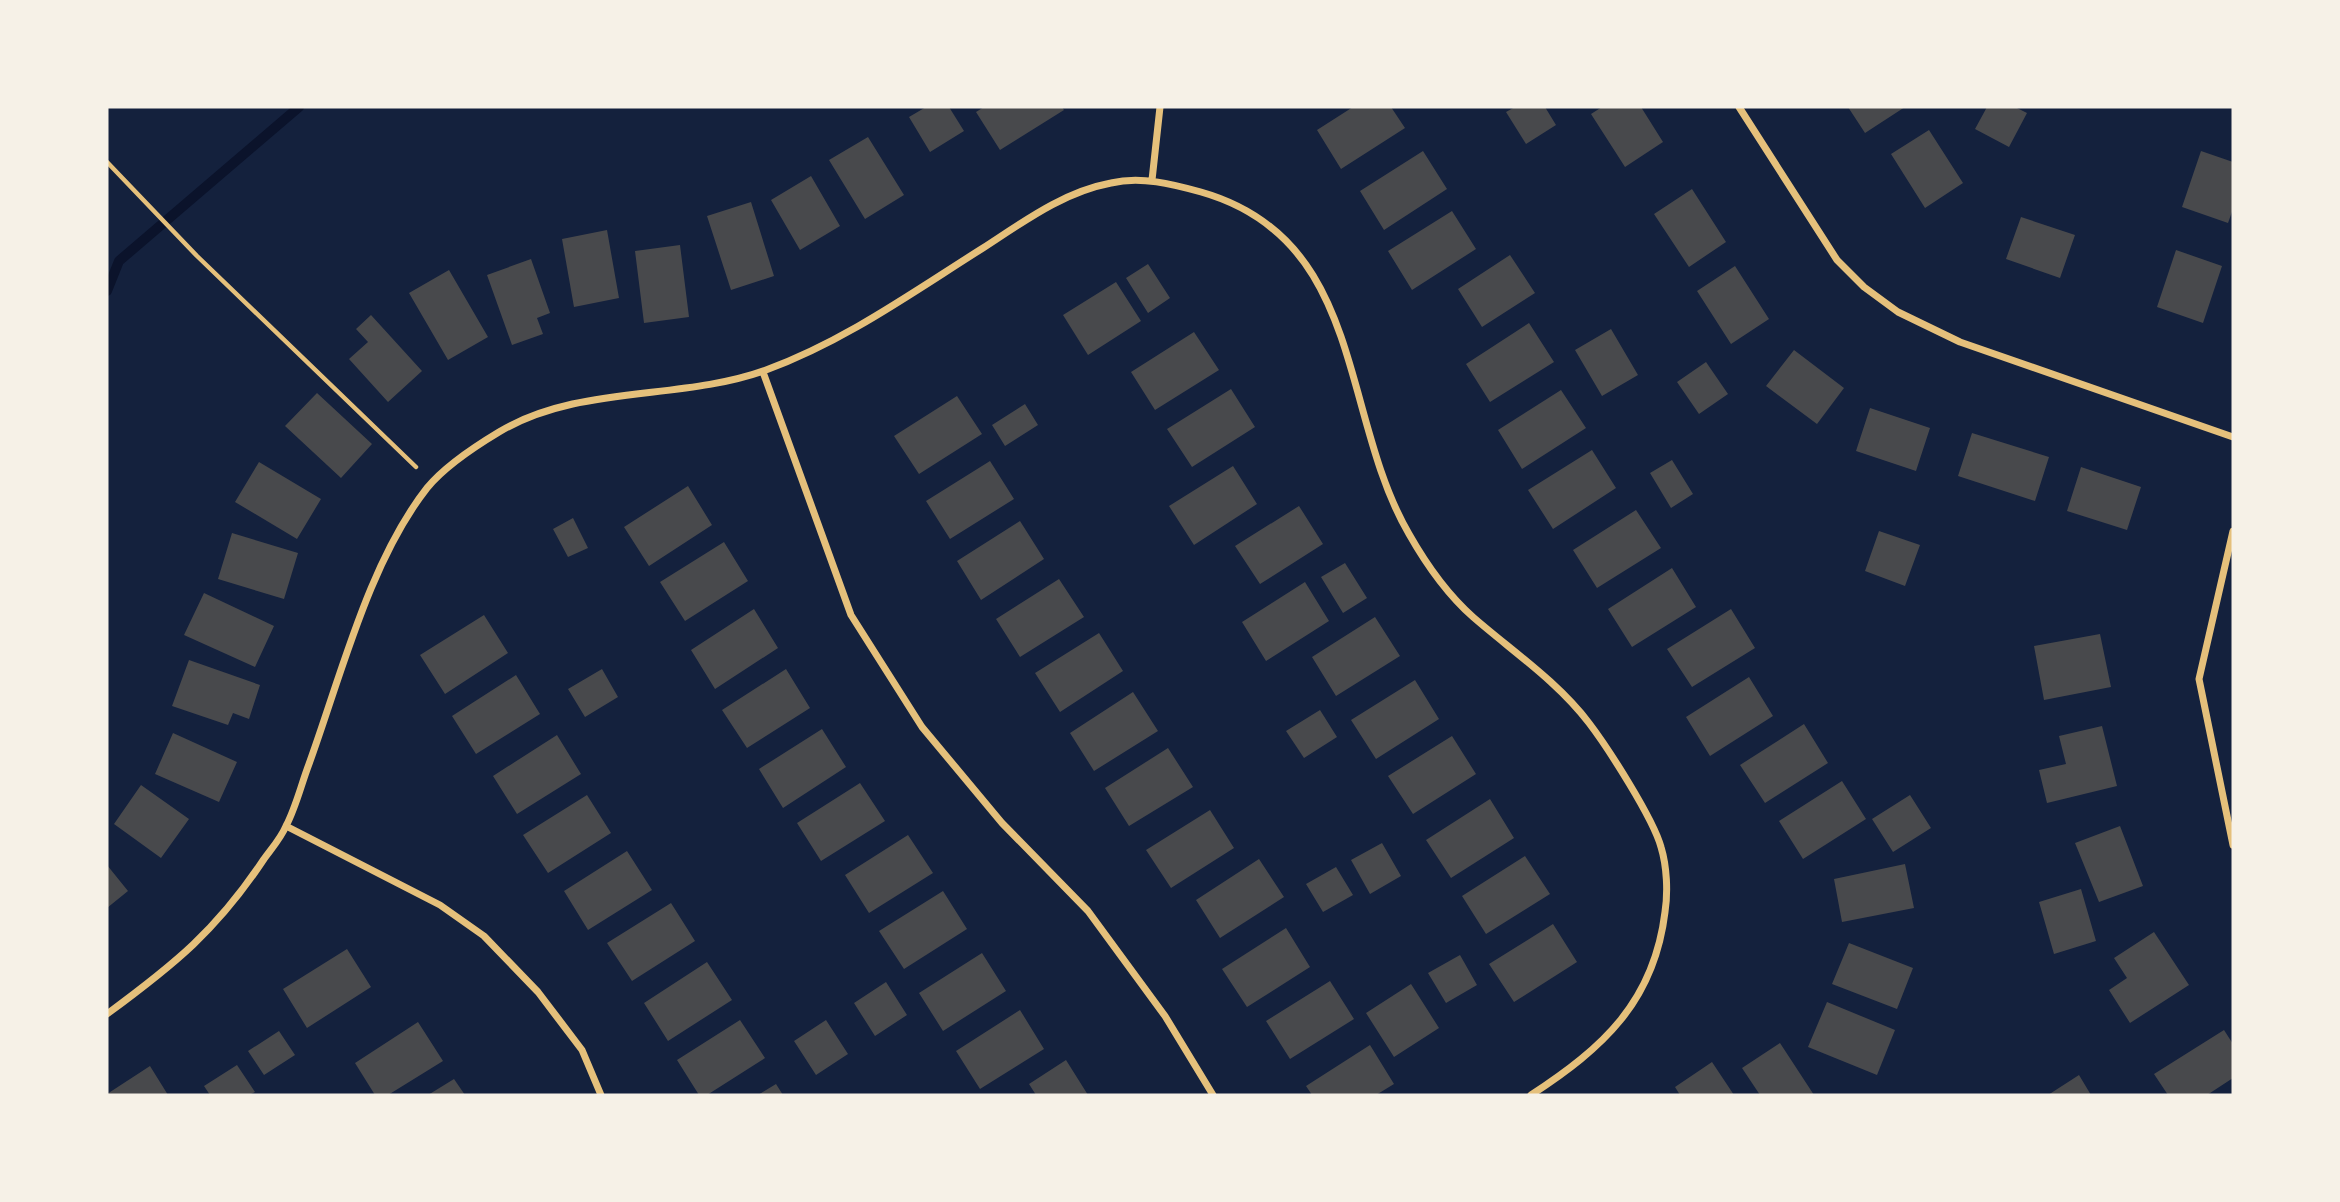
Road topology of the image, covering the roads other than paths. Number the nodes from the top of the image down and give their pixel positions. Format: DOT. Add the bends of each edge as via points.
graph roads {
  1 [pos="1160,107"];
  2 [pos="1739,107"];
  3 [pos="1152,180"];
  4 [pos="763,372"];
  5 [pos="2233,438"];
  6 [pos="2233,531"];
  7 [pos="286,826"];
  8 [pos="2233,845"];
  9 [pos="107,1014"];
  10 [pos="601,1095"];
  11 [pos="1213,1095"];
  12 [pos="1531,1095"];
  1 -- 3 [label="street"];
  2 -- 5 [label="street" via="1837,260 1898,312 1960,342"];
  3 -- 4 [label="street" via="1111,183 1052,203 827,344"];
  3 -- 12 [label="street" via="1208,194 1251,213 1294,248 1325,291 1344,338 1379,466 1404,527 1434,574 1468,613 1532,665 1595,732 1661,846 1668,893 1663,932 1652,970 1632,1009 1571,1069"];
  4 -- 7 [label="street" via="553,410 506,427 431,482 378,571"];
  4 -- 11 [label="street" via="851,615 922,727 1003,823 1088,911 1165,1016"];
  6 -- 8 [label="street" via="2199,679"];
  7 -- 9 [label="street" via="232,908 174,965"];
  7 -- 10 [label="street" via="440,905 484,936 538,992 582,1050"];
}
